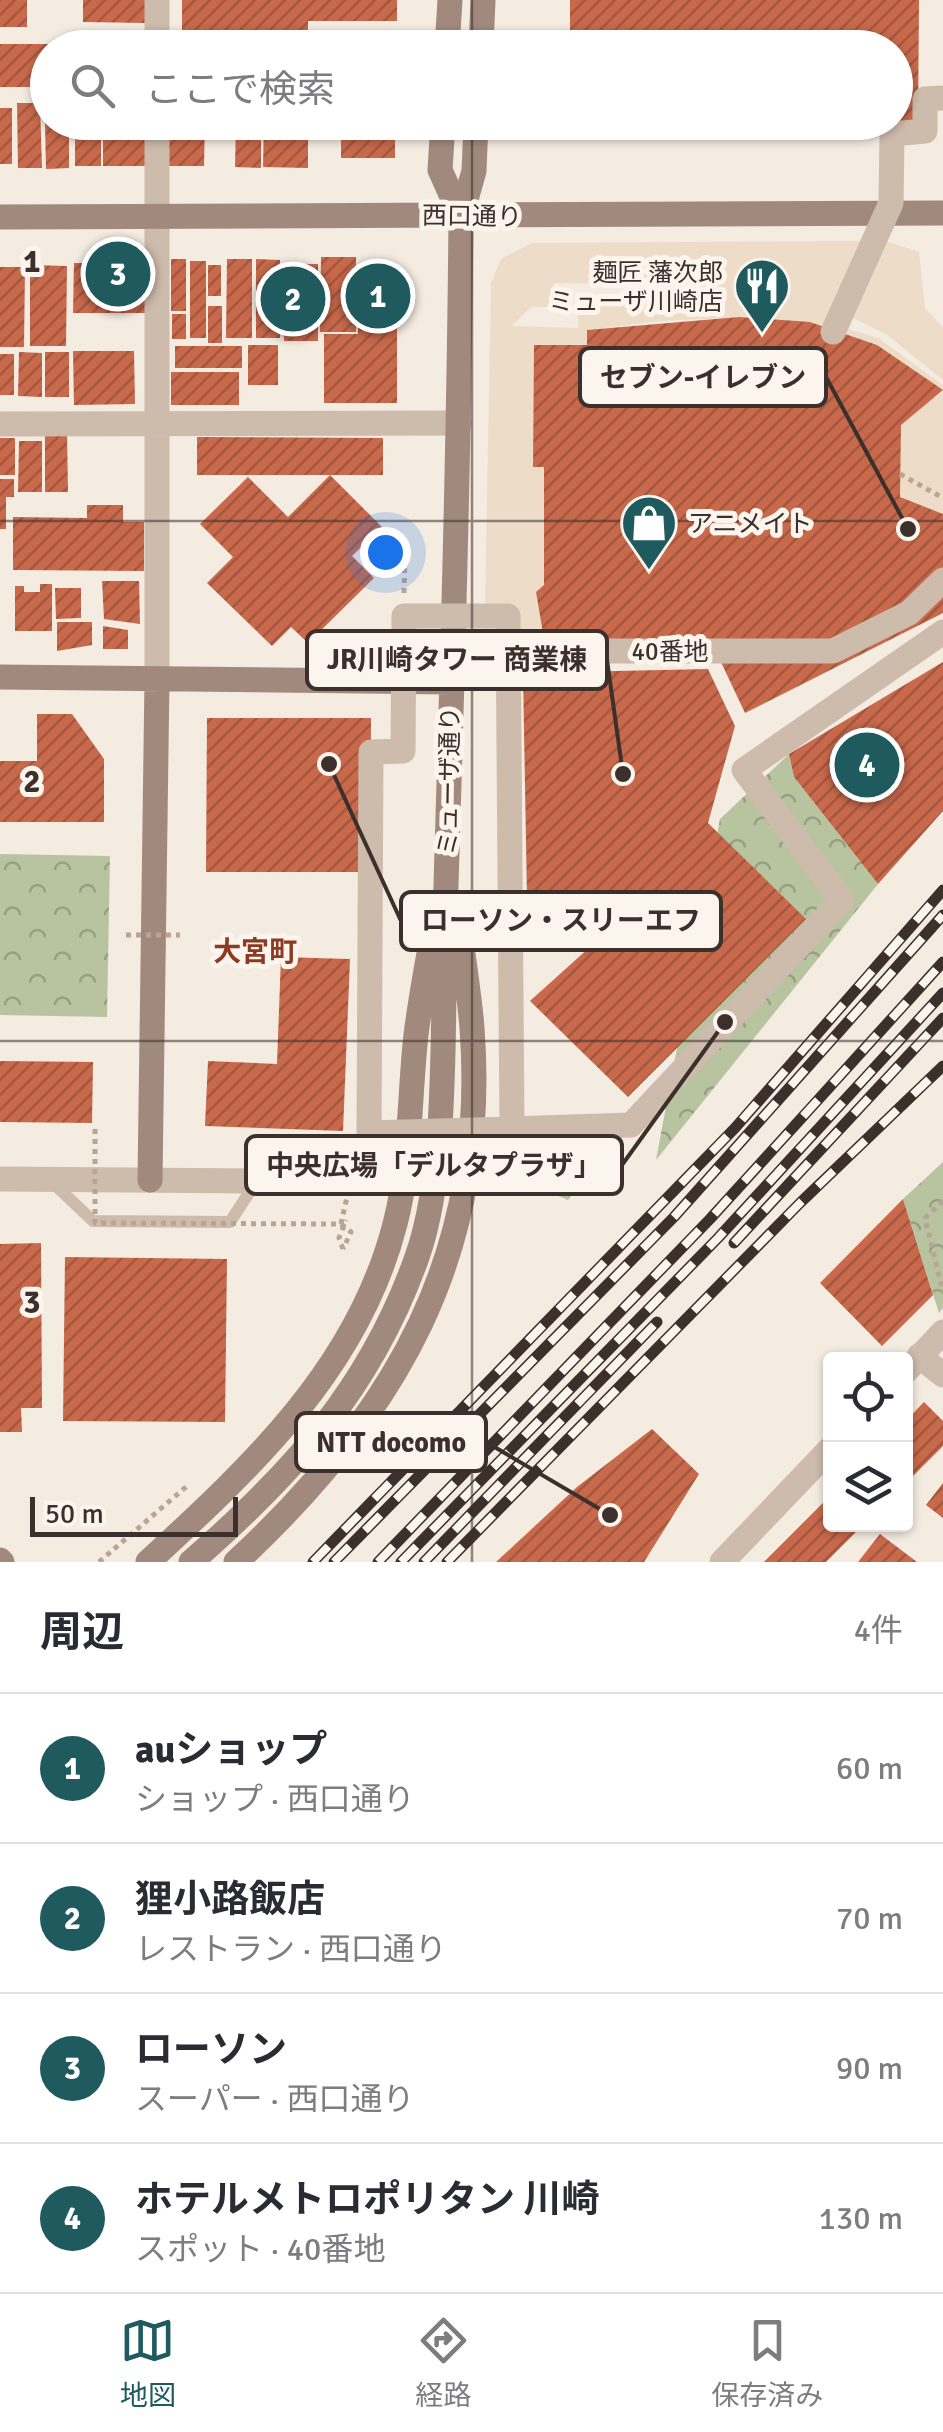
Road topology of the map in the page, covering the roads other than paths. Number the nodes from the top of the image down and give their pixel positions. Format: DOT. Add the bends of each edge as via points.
graph roads {
  1 [pos="156,0"];
  2 [pos="450,0"];
  3 [pos="483,0"];
  4 [pos="156,30"];
  5 [pos="448,30"];
  6 [pos="481,30"];
  7 [pos="943,98"];
  8 [pos="913,133"];
  9 [pos="157,140"];
  10 [pos="441,140"];
  11 [pos="475,140"];
  12 [pos="892,140"];
  13 [pos="943,213"];
  14 [pos="0,217"];
  15 [pos="157,217"];
  16 [pos="461,217"];
  17 [pos="833,332"];
  18 [pos="459,423"];
  19 [pos="0,424"];
  20 [pos="160,424"];
  21 [pos="943,580"];
  22 [pos="943,632"];
  23 [pos="507,652"];
  24 [pos="0,677"];
  25 [pos="157,679"];
  26 [pos="451,682"];
  27 [pos="448,836"];
  28 [pos="512,1129"];
  29 [pos="0,1179"];
  30 [pos="49,1179"];
  31 [pos="150,1180"];
  32 [pos="258,1180"];
  33 [pos="403,1182"];
  34 [pos="943,1332"];
  35 [pos="913,1362"];
  36 [pos="913,1363"];
  37 [pos="943,1374"];
  38 [pos="823,1456"];
  39 [pos="148,1562"];
  40 [pos="191,1562"];
  41 [pos="236,1562"];
  42 [pos="722,1562"];
  1 -- 4 [label="street"];
  2 -- 5 [label="street"];
  3 -- 6 [label="street"];
  7 -- 8 [label="street, bridge" via="926,99 925,132"];
  9 -- 15 [label="street"];
  10 -- 16 [label="street, ミューザ通り" via="440,170"];
  11 -- 16 [label="street, ミューザ通り"];
  12 -- 17 [label="street, bridge" via="890,202"];
  13 -- 16 [label="street, 西口通り"];
  14 -- 15 [label="street, 西口通り"];
  15 -- 16 [label="street, 西口通り"];
  15 -- 20 [label="street"];
  16 -- 18 [label="street, ミューザ通り"];
  18 -- 20 [label="street"];
  18 -- 26 [label="street, ミューザ通り"];
  19 -- 20 [label="street"];
  20 -- 25 [label="street"];
  21 -- 23 [label="street, 40番地" via="908,613 833,650"];
  22 -- 28 [label="street" via="744,770 842,900 630,1125"];
  23 -- 28 [label="street, bridge"];
  23 -- 28 [label="street, bridge" via="508,616 404,616 403,752 370,752 370,1133"];
  24 -- 25 [label="street"];
  25 -- 26 [label="street"];
  25 -- 31 [label="street"];
  26 -- 27 [label="street, ミューザ通り"];
  27 -- 33 [label="street" via="416,1032"];
  27 -- 40 [label="street, ミューザ通り" via="440,1108 418,1255 360,1381 304,1454"];
  27 -- 41 [label="street" via="472,1030 464,1184 450,1245 408,1357 380,1402 303,1498"];
  29 -- 30 [label="street"];
  30 -- 31 [label="street"];
  30 -- 32 [label="lane" via="93,1221 230,1222"];
  31 -- 32 [label="street"];
  32 -- 33 [label="street"];
  33 -- 39 [label="street" via="379,1270 316,1391 228,1489"];
  34 -- 35 [label="street"];
  36 -- 37 [label="street"];
  38 -- 42 [label="street"];
}
